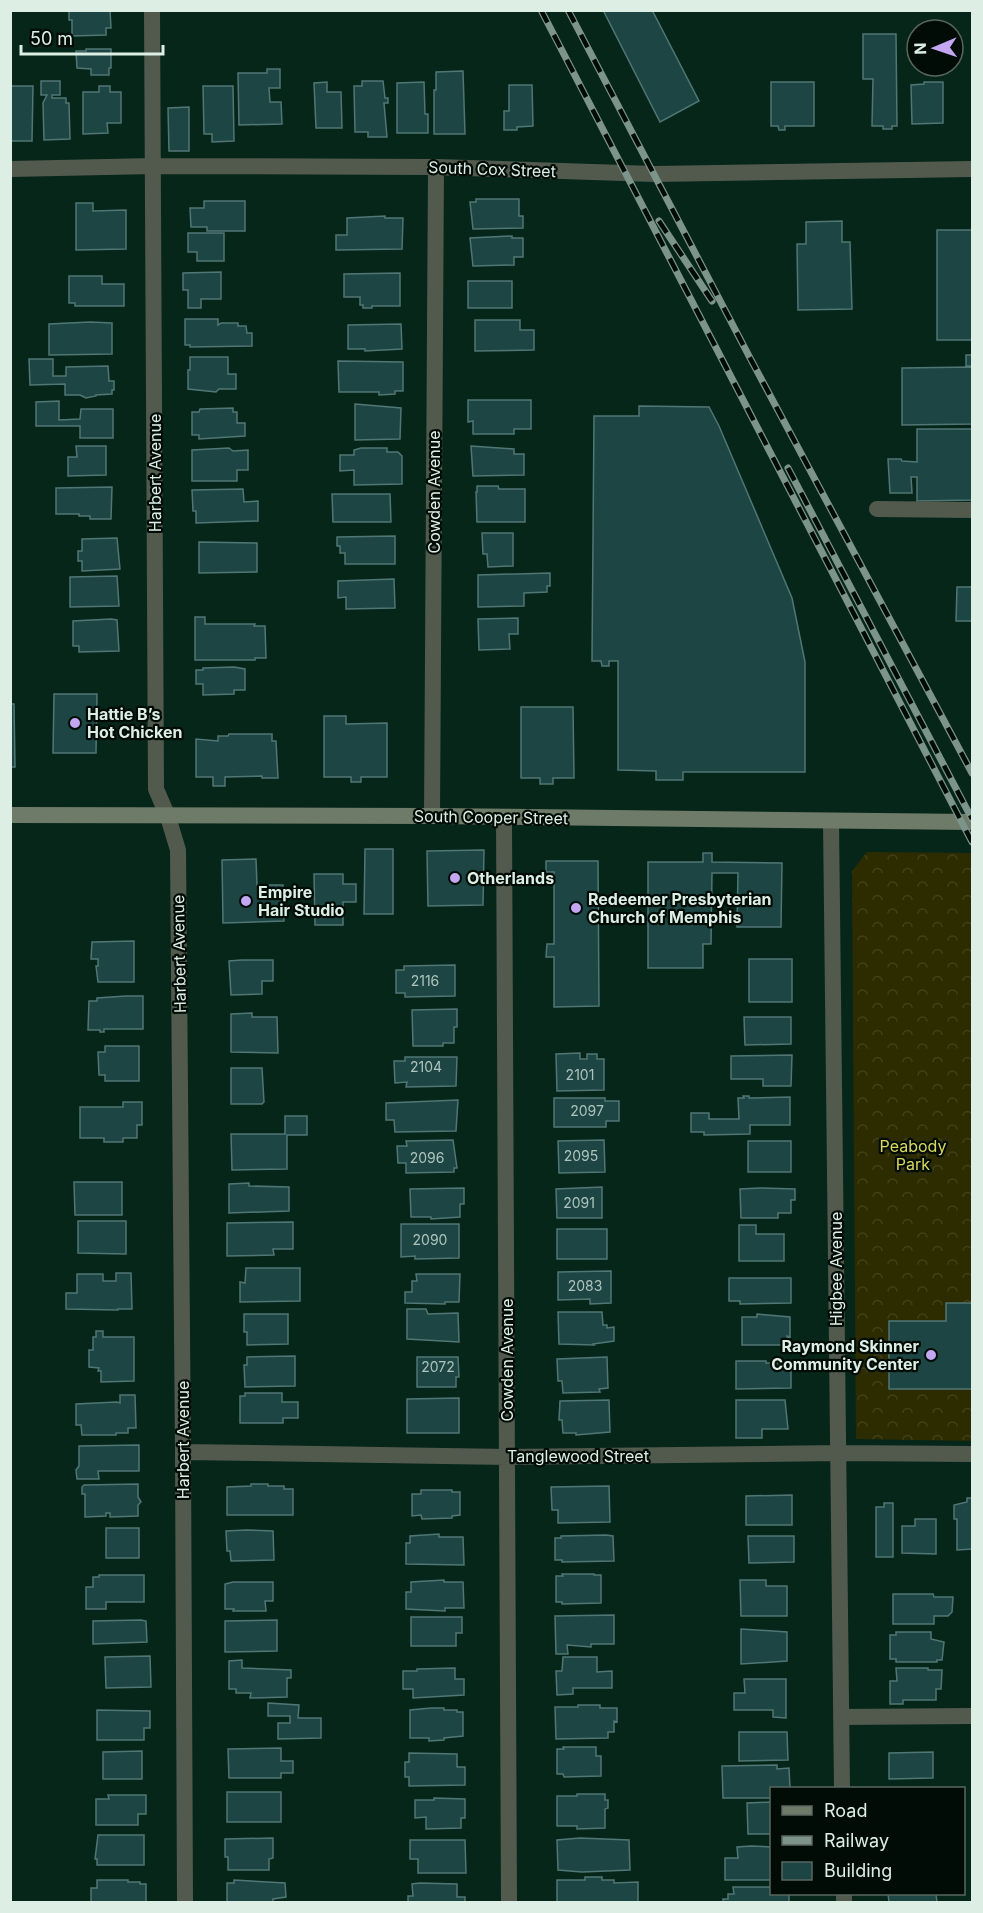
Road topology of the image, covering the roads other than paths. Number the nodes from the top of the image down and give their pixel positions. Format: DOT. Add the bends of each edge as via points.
graph roads {
  1 [pos="153,10"];
  2 [pos="154,166"];
  3 [pos="436,167"];
  4 [pos="10,169"];
  5 [pos="972,169"];
  6 [pos="877,509"];
  7 [pos="972,510"];
  8 [pos="10,815"];
  9 [pos="432,816"];
  10 [pos="168,817"];
  11 [pos="504,818"];
  12 [pos="831,820"];
  13 [pos="972,822"];
  14 [pos="183,1452"];
  15 [pos="838,1454"];
  16 [pos="972,1454"];
  17 [pos="508,1457"];
  18 [pos="972,1716"];
  19 [pos="841,1717"];
  20 [pos="842,1787"];
  21 [pos="185,1902"];
  22 [pos="509,1902"];
  1 -- 2 [label="street, Harbert Avenue"];
  2 -- 3 [label="street, South Cox Street"];
  2 -- 4 [label="street, South Cox Street"];
  2 -- 10 [label="street, Harbert Avenue" via="156,789"];
  3 -- 5 [label="street, South Cox Street" via="654,174"];
  3 -- 9 [label="street, Cowden Avenue"];
  6 -- 7 [label="street"];
  8 -- 10 [label="main road, South Cooper Street"];
  9 -- 10 [label="main road, South Cooper Street"];
  9 -- 11 [label="main road, South Cooper Street"];
  10 -- 14 [label="street, Harbert Avenue" via="178,850"];
  11 -- 12 [label="main road, South Cooper Street"];
  11 -- 17 [label="street, Cowden Avenue"];
  12 -- 13 [label="main road, South Cooper Street"];
  12 -- 15 [label="street, Higbee Avenue"];
  14 -- 17 [label="street, Tanglewood Street"];
  14 -- 21 [label="street, Harbert Avenue"];
  15 -- 16 [label="street, Tanglewood Street"];
  15 -- 17 [label="street, Tanglewood Street"];
  15 -- 19 [label="street, Higbee Avenue"];
  17 -- 22 [label="street, Cowden Avenue"];
  18 -- 19 [label="street"];
  19 -- 20 [label="street, Higbee Avenue"];
}
